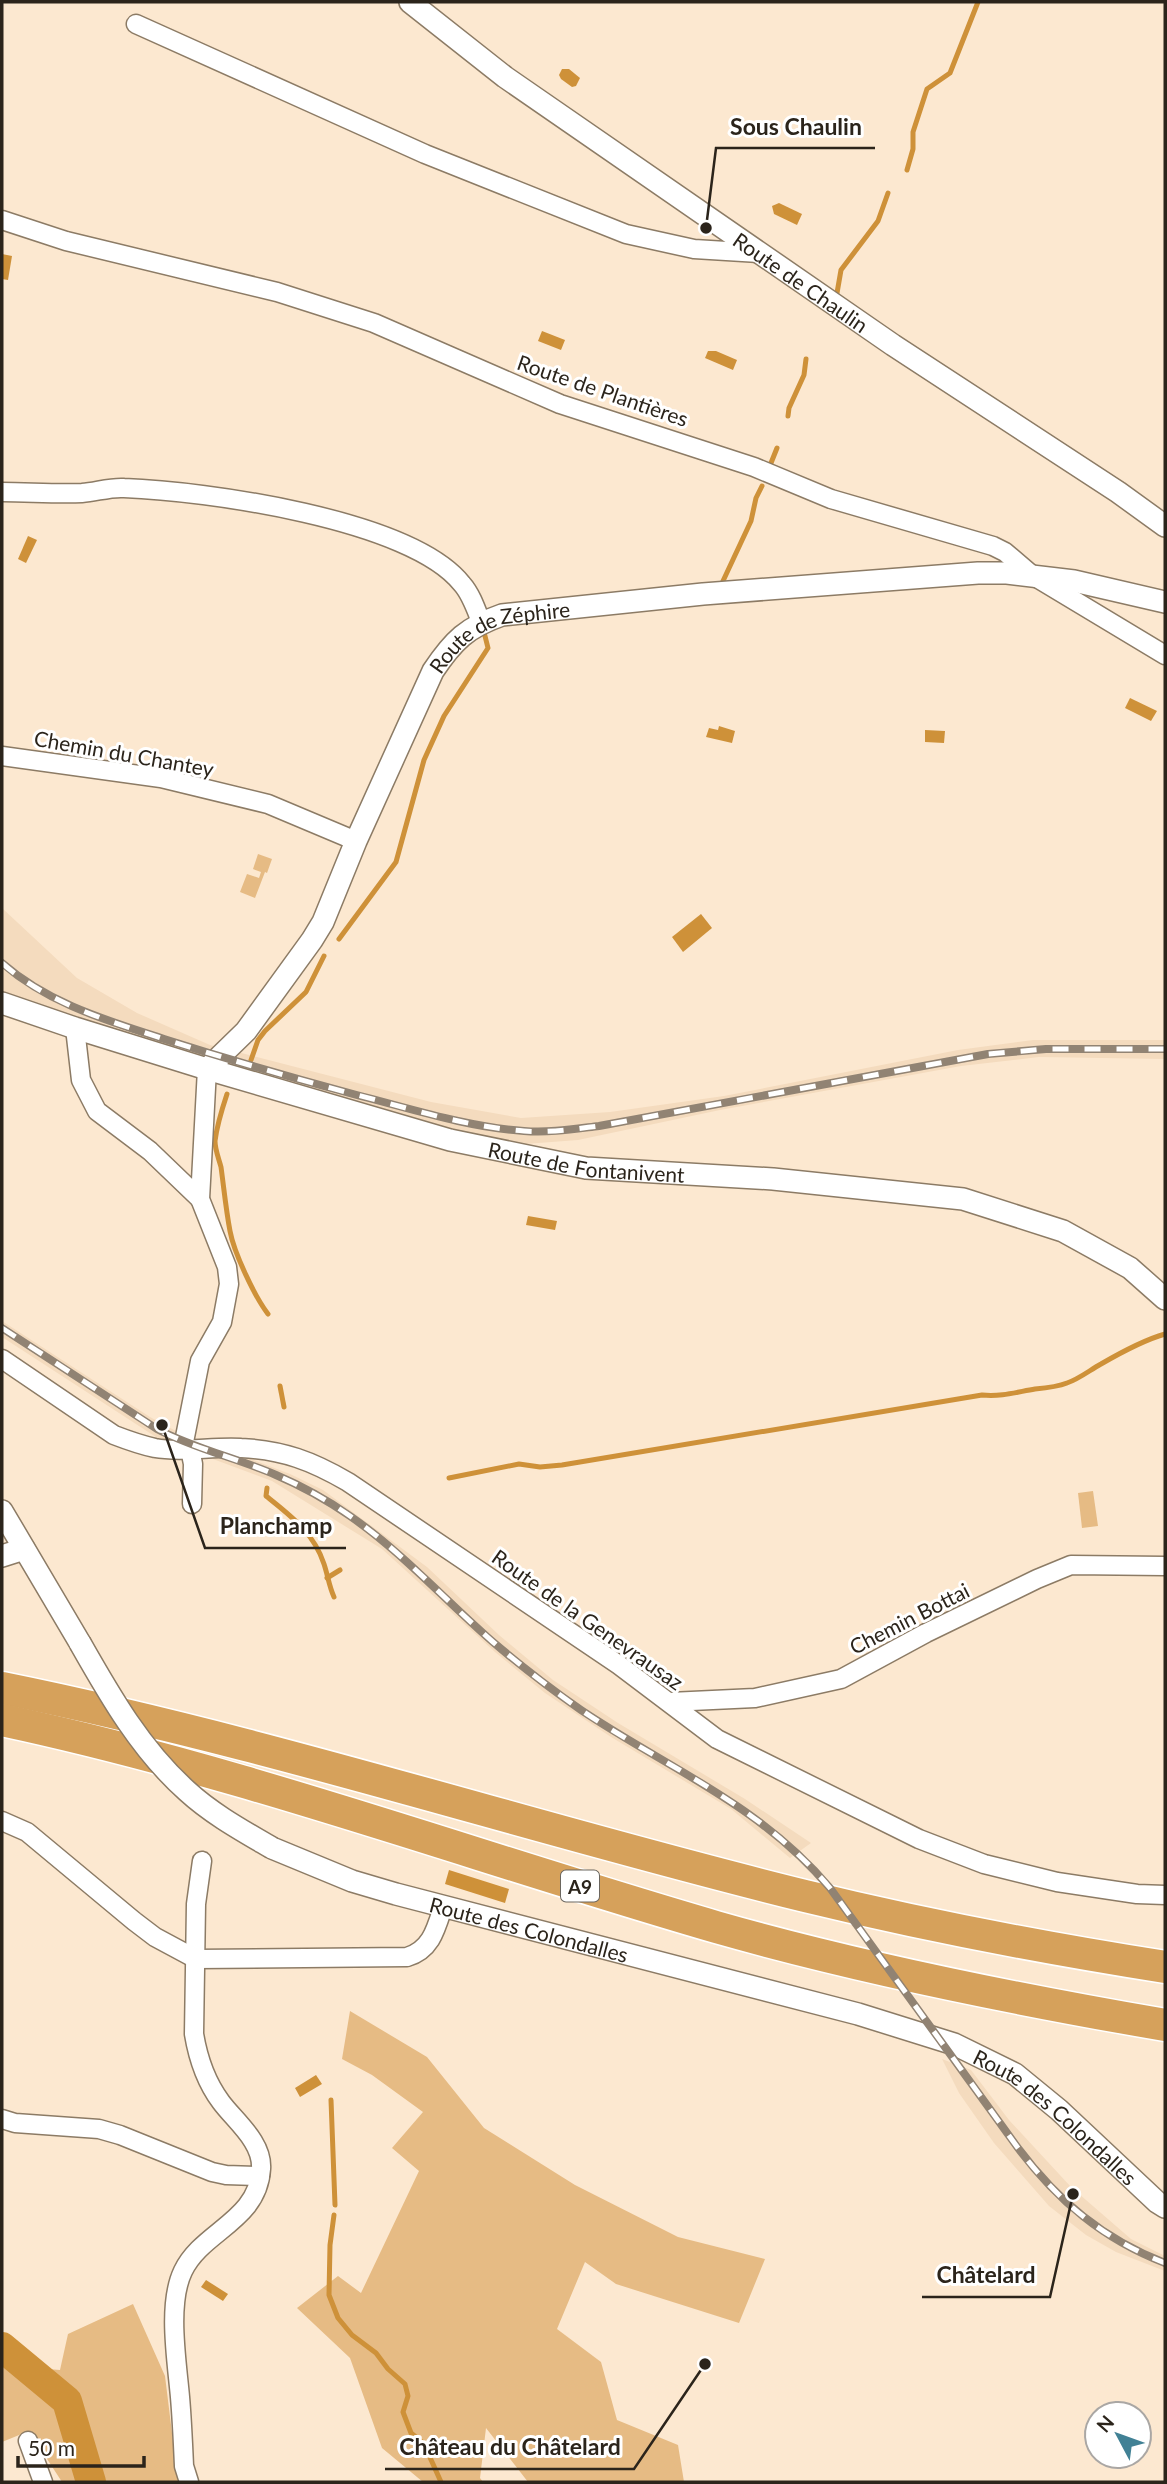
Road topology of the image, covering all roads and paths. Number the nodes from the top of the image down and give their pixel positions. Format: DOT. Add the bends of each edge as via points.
graph roads {
  1 [pos="410,2"];
  2 [pos="136,24"];
  3 [pos="2,220"];
  4 [pos="759,253"];
  5 [pos="2,492"];
  6 [pos="1165,526"];
  7 [pos="1032,575"];
  8 [pos="1165,602"];
  9 [pos="481,622"];
  10 [pos="1165,655"];
  11 [pos="2,756"];
  12 [pos="356,841"];
  13 [pos="2,1003"];
  14 [pos="75,1028"];
  15 [pos="207,1069"];
  16 [pos="200,1199"];
  17 [pos="1165,1299"];
  18 [pos="2,1359"];
  19 [pos="188,1449"];
  20 [pos="192,1504"];
  21 [pos="2,1511"];
  22 [pos="24,1549"];
  23 [pos="2,1556"];
  24 [pos="1165,1566"];
  25 [pos="2,1688"];
  26 [pos="670,1702"];
  27 [pos="2,1720"];
  28 [pos="4,1821"];
  29 [pos="202,1861"];
  30 [pos="1165,1895"];
  31 [pos="443,1907"];
  32 [pos="195,1959"];
  33 [pos="1165,1967"];
  34 [pos="1165,2025"];
  35 [pos="2,2119"];
  36 [pos="260,2176"];
  37 [pos="1165,2207"];
  38 [pos="28,2441"];
  39 [pos="43,2482"];
  40 [pos="189,2482"];
  1 -- 4 [label="street, Route de Chaulin" via="505,77"];
  2 -- 4 [label="street" via="425,154 626,234 694,249"];
  3 -- 7 [label="street, Route de Plantières" via="66,241 277,292 374,323 560,404 754,467 831,499 993,546"];
  4 -- 6 [label="street, Route de Chaulin"];
  5 -- 9 [label="street" via="82,493 121,488 247,500 356,527 437,561 462,583"];
  7 -- 8 [label="street, Route de Zéphire"];
  7 -- 9 [label="street, Route de Zéphire" via="978,573 703,594 502,615"];
  7 -- 10 [label="street, Route de Plantières"];
  9 -- 12 [label="street, Route de Zéphire" via="449,647 433,671"];
  11 -- 12 [label="street, Chemin du Chantey" via="174,781 268,804"];
  12 -- 15 [label="street, Route de Zéphire" via="312,940 246,1031"];
  13 -- 14 [label="street, Route de Fontanivent"];
  14 -- 15 [label="street, Route de Fontanivent"];
  14 -- 16 [label="street" via="81,1080 97,1111 150,1151"];
  15 -- 16 [label="street"];
  15 -- 17 [label="street, Route de Fontanivent" via="450,1140 586,1168 773,1179 963,1199 1063,1231 1130,1268"];
  16 -- 19 [label="street" via="227,1266 229,1284 222,1322 200,1361 184,1442"];
  18 -- 19 [label="street, Route de la Genevrausaz" via="114,1434 156,1448"];
  19 -- 20 [label="street" via="193,1465"];
  19 -- 26 [label="street, Route de la Genevrausaz" via="241,1448 292,1455 317,1464"];
  21 -- 22 [label="street, Route des Colondalles"];
  22 -- 23 [label="street"];
  22 -- 31 [label="street, Route des Colondalles, bridge" via="130,1726 187,1792 272,1848 352,1881"];
  24 -- 26 [label="street, Chemin Bottai" via="1071,1565 841,1679 755,1698"];
  25 -- 33 [label="highway, A9" via="212,1735 806,1896 993,1937"];
  26 -- 30 [label="street, Route de la Genevrausaz" via="717,1739 919,1839 984,1864 1057,1882"];
  27 -- 34 [label="highway, A9" via="204,1769 810,1953"];
  28 -- 32 [label="street" via="27,1832 155,1937"];
  29 -- 32 [label="street"];
  31 -- 32 [label="street" via="427,1945 407,1957"];
  31 -- 37 [label="street, Route des Colondalles" via="859,2014 954,2043 1015,2074"];
  32 -- 36 [label="street" via="197,2051 220,2101 253,2141 261,2160"];
  35 -- 36 [label="street" via="99,2129 212,2172"];
  36 -- 40 [label="street" via="250,2202 195,2255 179,2283 174,2325"];
  38 -- 39 [label="street"];
}
